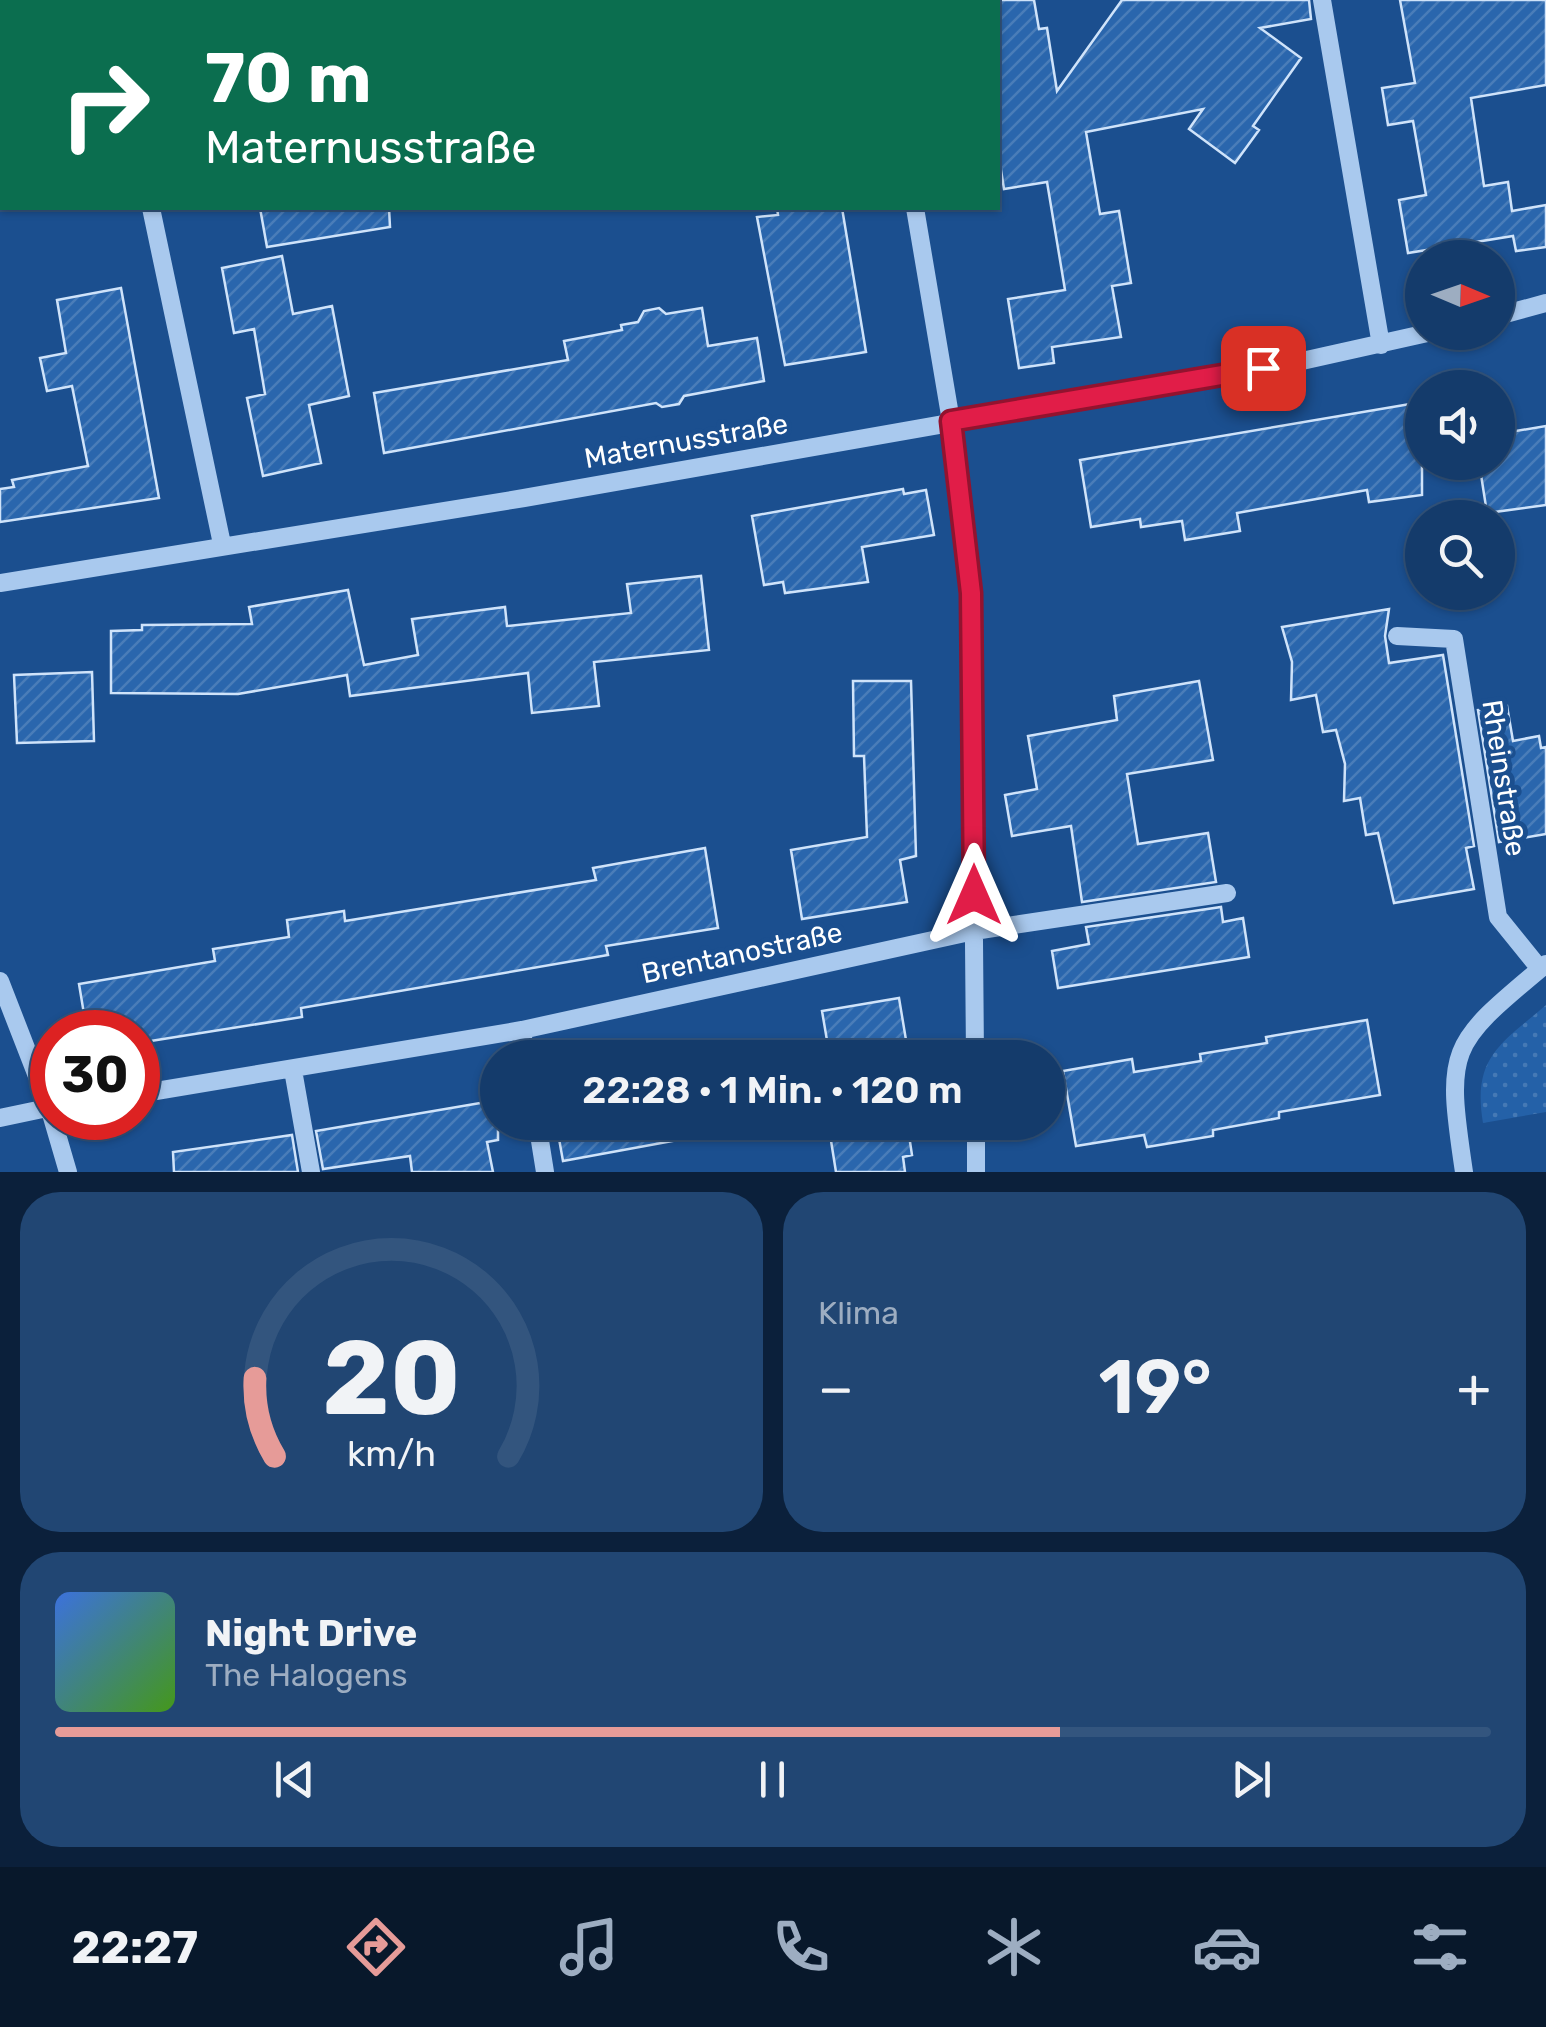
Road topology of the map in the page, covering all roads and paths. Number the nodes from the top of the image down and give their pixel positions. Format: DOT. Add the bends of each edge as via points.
graph roads {
  1 [pos="1322,0"];
  2 [pos="150,210"];
  3 [pos="915,210"];
  4 [pos="1546,304"];
  5 [pos="1515,312"];
  6 [pos="1405,339"];
  7 [pos="1381,345"];
  8 [pos="951,421"];
  9 [pos="222,544"];
  10 [pos="0,583"];
  11 [pos="1397,636"];
  12 [pos="1227,893"];
  13 [pos="974,931"];
  14 [pos="1543,966"];
  15 [pos="0,980"];
  16 [pos="522,1030"];
  17 [pos="523,1040"];
  18 [pos="975,1040"];
  19 [pos="30,1056"];
  20 [pos="293,1070"];
  21 [pos="160,1091"];
  22 [pos="30,1111"];
  23 [pos="0,1118"];
  24 [pos="59,1140"];
  25 [pos="540,1140"];
  26 [pos="976,1140"];
  27 [pos="68,1172"];
  28 [pos="310,1172"];
  29 [pos="544,1172"];
  30 [pos="976,1172"];
  31 [pos="1464,1172"];
  1 -- 7 [label="street"];
  2 -- 9 [label="street"];
  3 -- 8 [label="street"];
  4 -- 5 [label="street"];
  6 -- 7 [label="street, Maternusstraße"];
  7 -- 8 [label="street, Maternusstraße"];
  8 -- 9 [label="street, Maternusstraße"];
  8 -- 13 [label="street" via="971,593"];
  9 -- 10 [label="street, Maternusstraße"];
  11 -- 14 [label="street, Rheinstraße" via="1454,639 1498,918"];
  12 -- 13 [label="street, Brentanostraße"];
  13 -- 16 [label="street, Brentanostraße"];
  13 -- 18 [label="street"];
  14 -- 31 [label="street, Rheinstraße" via="1472,1030 1456,1059"];
  15 -- 19 [label="street"];
  16 -- 17 [label="street"];
  16 -- 20 [label="street, Brentanostraße"];
  20 -- 21 [label="street, Brentanostraße"];
  20 -- 28 [label="street"];
  22 -- 23 [label="street"];
  24 -- 27 [label="street"];
  25 -- 29 [label="street"];
  26 -- 30 [label="street"];
}
